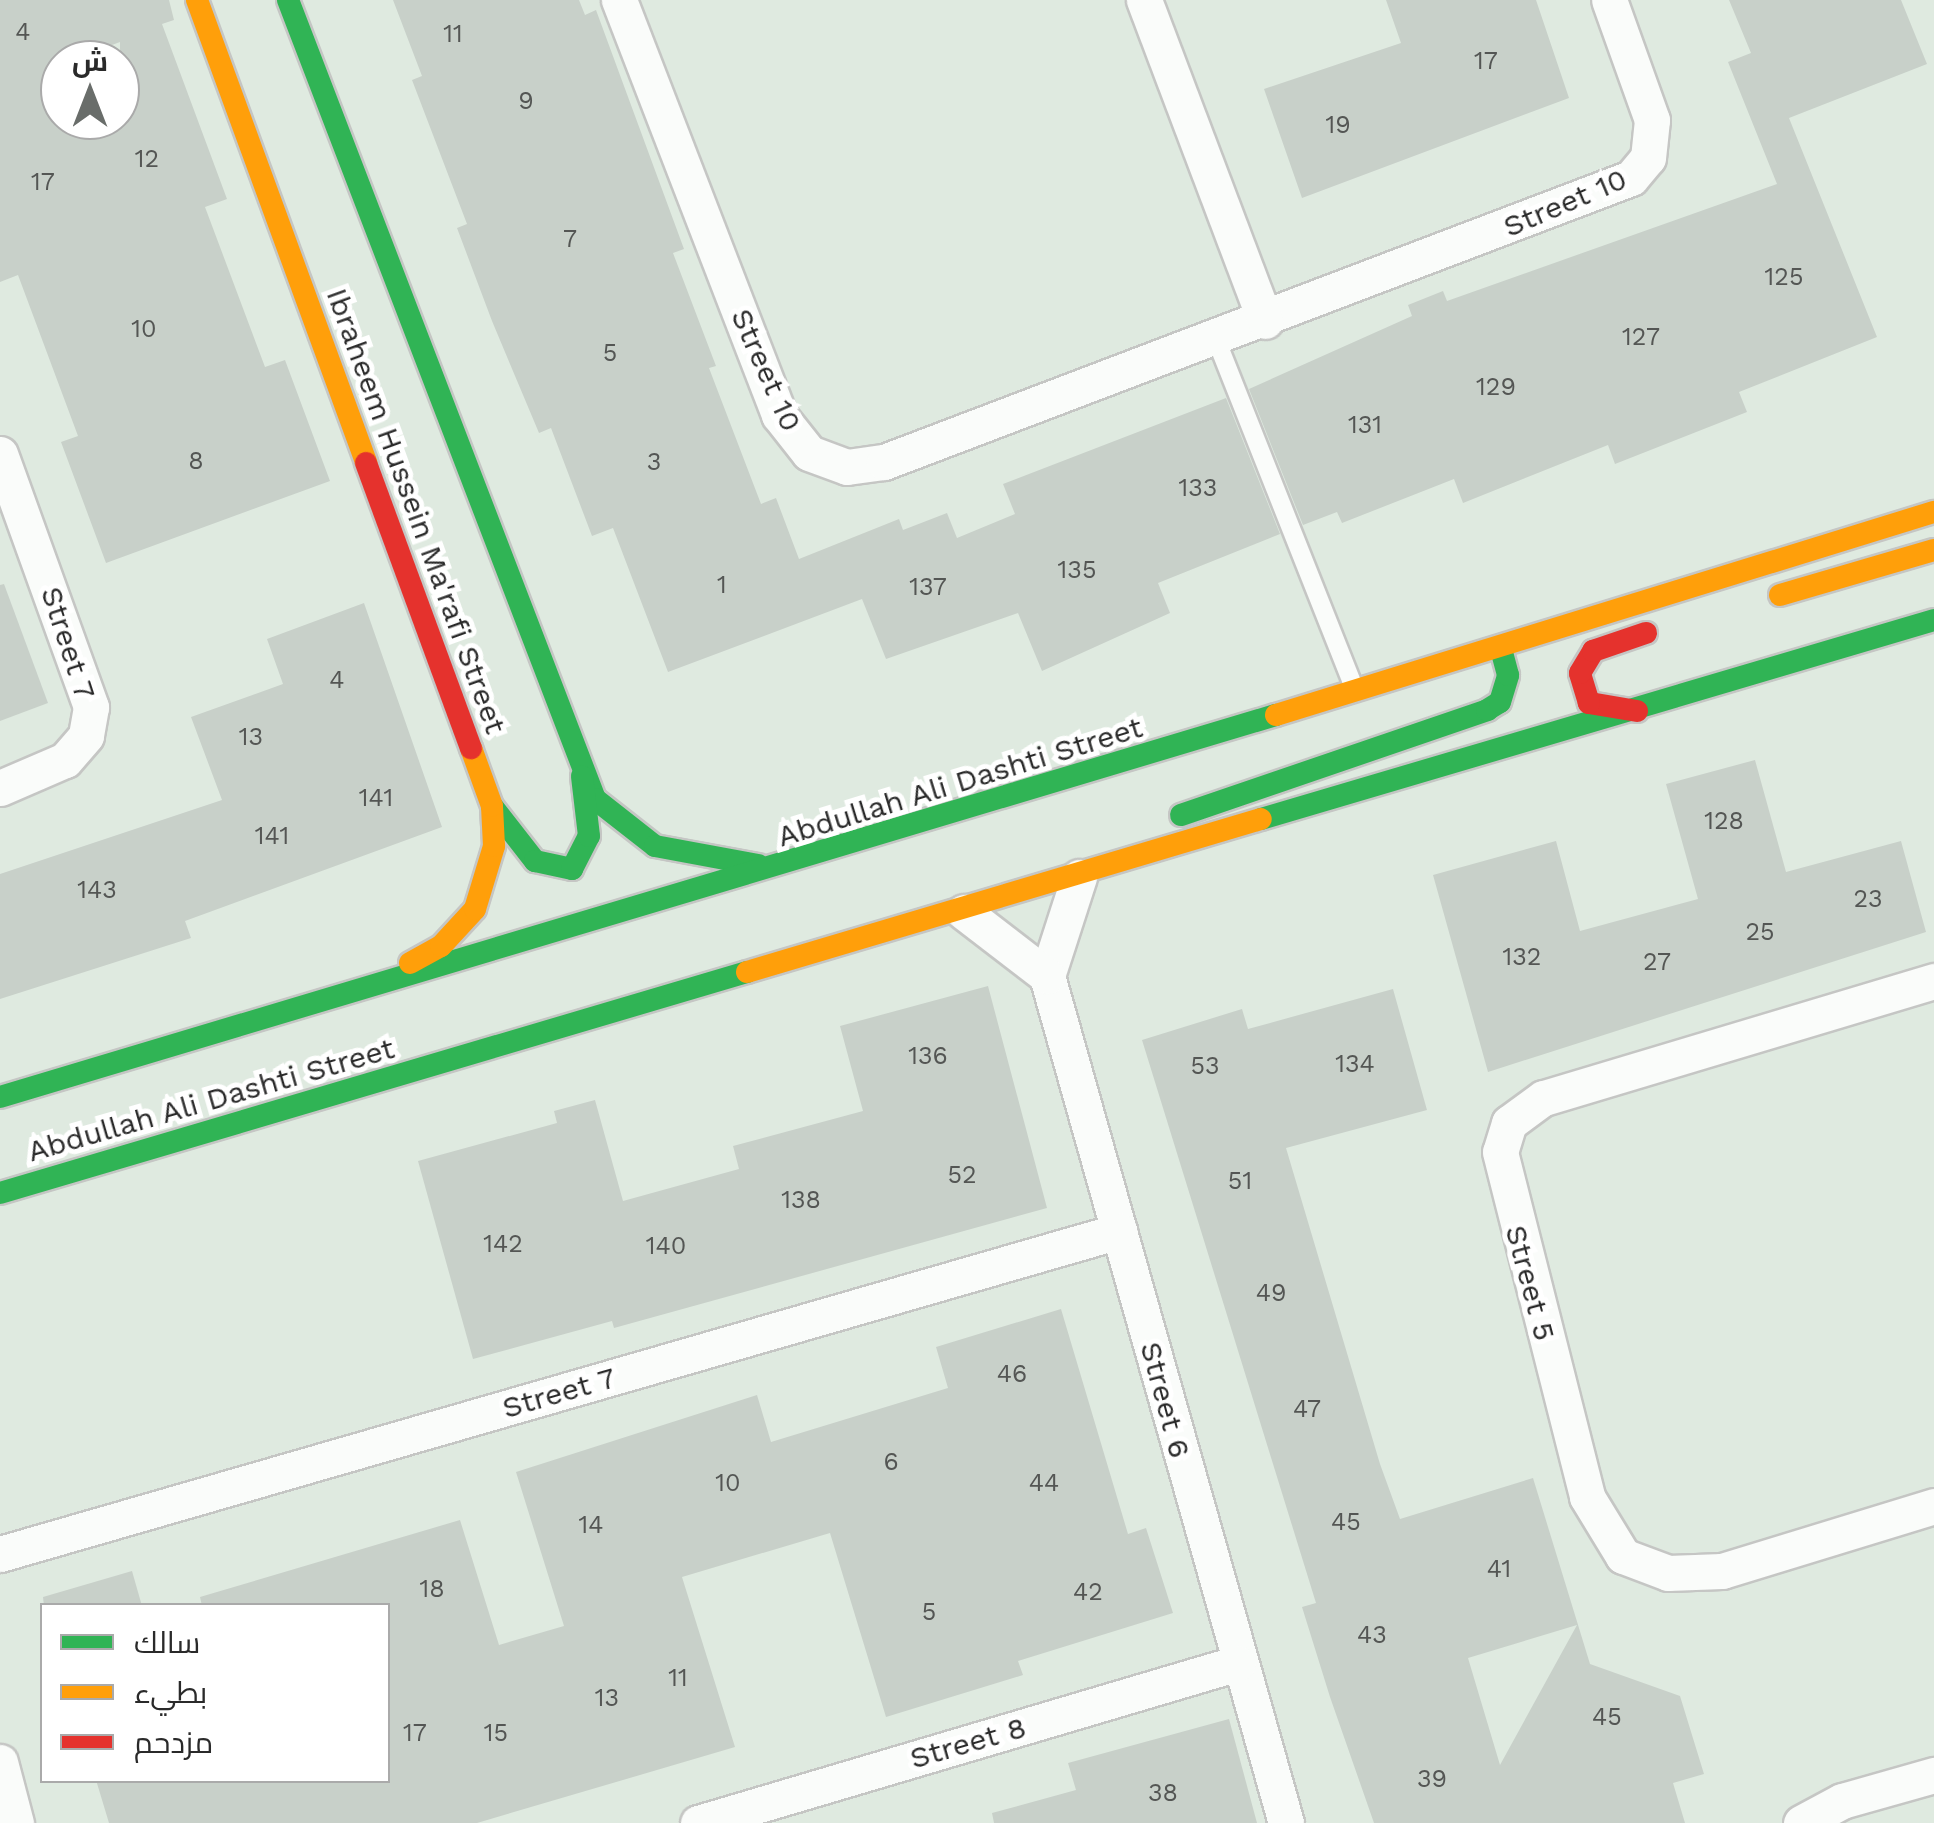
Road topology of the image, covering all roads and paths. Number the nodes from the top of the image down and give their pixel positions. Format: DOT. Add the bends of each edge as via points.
graph roads {
  1 [pos="196,0"];
  2 [pos="288,0"];
  3 [pos="619,0"];
  4 [pos="1144,0"];
  5 [pos="1609,0"];
  6 [pos="1265,321"];
  7 [pos="1216,339"];
  8 [pos="0,454"];
  9 [pos="1934,512"];
  10 [pos="1934,550"];
  11 [pos="1752,603"];
  12 [pos="1934,620"];
  13 [pos="1676,624"];
  14 [pos="1502,648"];
  15 [pos="1356,693"];
  16 [pos="1637,711"];
  17 [pos="581,770"];
  18 [pos="0,788"];
  19 [pos="492,806"];
  20 [pos="798,864"];
  21 [pos="1079,877"];
  22 [pos="964,912"];
  23 [pos="1047,976"];
  24 [pos="1934,981"];
  25 [pos="356,990"];
  26 [pos="0,1097"];
  27 [pos="0,1193"];
  28 [pos="1119,1231"];
  29 [pos="1934,1506"];
  30 [pos="0,1554"];
  31 [pos="1238,1663"];
  32 [pos="0,1762"];
  33 [pos="1934,1774"];
  34 [pos="16,1823"];
  35 [pos="698,1823"];
  36 [pos="1286,1823"];
  37 [pos="1801,1823"];
  1 -- 19 [label="main road, Ibraheem Hussein Ma'rafi Street"];
  2 -- 17 [label="main road, Ibraheem Hussein Ma'rafi Street"];
  3 -- 7 [label="street, Street 10" via="779,415 809,453 847,467 884,462"];
  4 -- 6 [label="street"];
  5 -- 6 [label="street, Street 10" via="1652,120 1641,169 1616,186"];
  6 -- 7 [label="street, Street 10"];
  7 -- 15 [label="lane"];
  8 -- 18 [label="street, Street 7" via="91,707 86,736 66,760"];
  9 -- 14 [label="main road, Abdullah Ali Dashti Street"];
  10 -- 11 [label="main road"];
  12 -- 16 [label="main road, Abdullah Ali Dashti Street"];
  13 -- 16 [label="main road" via="1608,644 1584,660 1580,690 1589,703"];
  14 -- 15 [label="main road, Abdullah Ali Dashti Street"];
  14 -- 21 [label="main road" via="1508,675 1500,702 1487,710 1203,805"];
  15 -- 20 [label="main road, Abdullah Ali Dashti Street"];
  16 -- 21 [label="main road, Abdullah Ali Dashti Street"];
  17 -- 19 [label="main road" via="589,836 572,870 534,861"];
  17 -- 20 [label="main road, Ibraheem Hussein Ma'rafi Street" via="604,811 655,846 740,866"];
  19 -- 25 [label="main road, Ibraheem Hussein Ma'rafi Street" via="487,878 461,928"];
  20 -- 25 [label="main road, Abdullah Ali Dashti Street"];
  21 -- 22 [label="main road, Abdullah Ali Dashti Street"];
  21 -- 23 [label="street"];
  22 -- 23 [label="street"];
  22 -- 27 [label="main road, Abdullah Ali Dashti Street"];
  23 -- 28 [label="street, Street 6"];
  24 -- 29 [label="street, Street 5" via="1543,1098 1510,1123 1500,1152 1587,1497 1624,1556 1668,1573 1722,1571"];
  25 -- 26 [label="main road, Abdullah Ali Dashti Street"];
  28 -- 30 [label="street, Street 7"];
  28 -- 31 [label="street, Street 6"];
  31 -- 35 [label="street, Street 8"];
  31 -- 36 [label="street, Street 6"];
  32 -- 34 [label="street"];
  33 -- 37 [label="street" via="1842,1800"];
}
